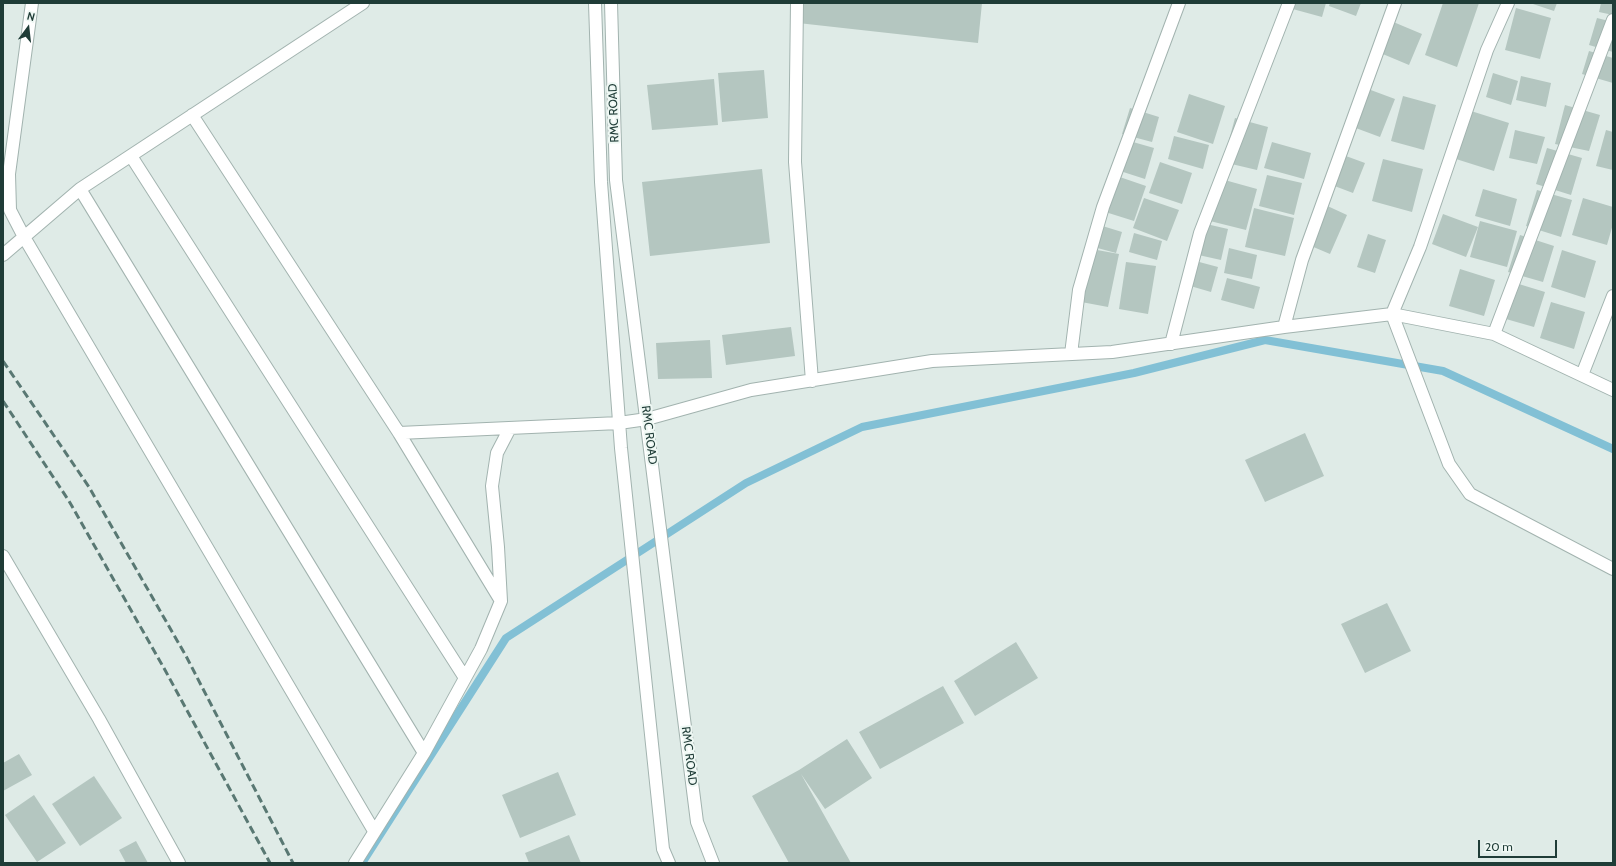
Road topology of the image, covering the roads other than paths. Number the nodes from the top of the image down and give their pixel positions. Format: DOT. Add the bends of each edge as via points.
graph roads {
  1 [pos="32,3"];
  2 [pos="363,3"];
  3 [pos="595,3"];
  4 [pos="611,3"];
  5 [pos="797,3"];
  6 [pos="1179,3"];
  7 [pos="1289,3"];
  8 [pos="1395,3"];
  9 [pos="1508,3"];
  10 [pos="1613,20"];
  11 [pos="192,114"];
  12 [pos="131,156"];
  13 [pos="80,189"];
  14 [pos="24,237"];
  15 [pos="3,255"];
  16 [pos="1613,296"];
  17 [pos="1392,314"];
  18 [pos="1284,327"];
  19 [pos="1494,334"];
  20 [pos="1171,344"];
  21 [pos="1071,354"];
  22 [pos="1582,375"];
  23 [pos="812,380"];
  24 [pos="1613,390"];
  25 [pos="647,419"];
  26 [pos="619,423"];
  27 [pos="510,428"];
  28 [pos="400,433"];
  29 [pos="3,556"];
  30 [pos="1613,569"];
  31 [pos="501,601"];
  32 [pos="465,678"];
  33 [pos="424,753"];
  34 [pos="374,831"];
  35 [pos="179,863"];
  36 [pos="355,863"];
  37 [pos="669,863"];
  38 [pos="713,863"];
  1 -- 14 [label="street" via="9,174 10,210"];
  2 -- 11 [label="street"];
  3 -- 26 [label="street, RMC ROAD" via="601,182"];
  4 -- 25 [label="street, RMC ROAD" via="616,180"];
  5 -- 23 [label="street" via="795,162"];
  6 -- 21 [label="street" via="1103,206 1079,290"];
  7 -- 20 [label="street" via="1200,233"];
  8 -- 18 [label="street" via="1302,260"];
  9 -- 17 [label="street" via="1487,50 1420,247"];
  10 -- 19 [label="street"];
  11 -- 12 [label="street"];
  11 -- 28 [label="street"];
  12 -- 13 [label="street"];
  12 -- 32 [label="street"];
  13 -- 14 [label="street"];
  13 -- 33 [label="street"];
  14 -- 15 [label="street"];
  14 -- 34 [label="street"];
  16 -- 22 [label="street"];
  17 -- 18 [label="street"];
  17 -- 19 [label="street"];
  17 -- 30 [label="street" via="1449,464 1470,494"];
  18 -- 20 [label="street"];
  19 -- 22 [label="street"];
  20 -- 21 [label="street" via="1112,352"];
  21 -- 23 [label="street" via="932,361"];
  22 -- 24 [label="street"];
  23 -- 25 [label="street" via="751,390"];
  25 -- 26 [label="street"];
  25 -- 38 [label="street, RMC ROAD" via="697,822"];
  26 -- 27 [label="street"];
  26 -- 37 [label="street, RMC ROAD" via="663,849"];
  27 -- 28 [label="street"];
  27 -- 31 [label="street" via="497,452 492,486"];
  28 -- 31 [label="street"];
  29 -- 35 [label="street" via="99,719"];
  31 -- 32 [label="street" via="481,649"];
  32 -- 33 [label="street"];
  33 -- 34 [label="street"];
  34 -- 36 [label="street"];
}
